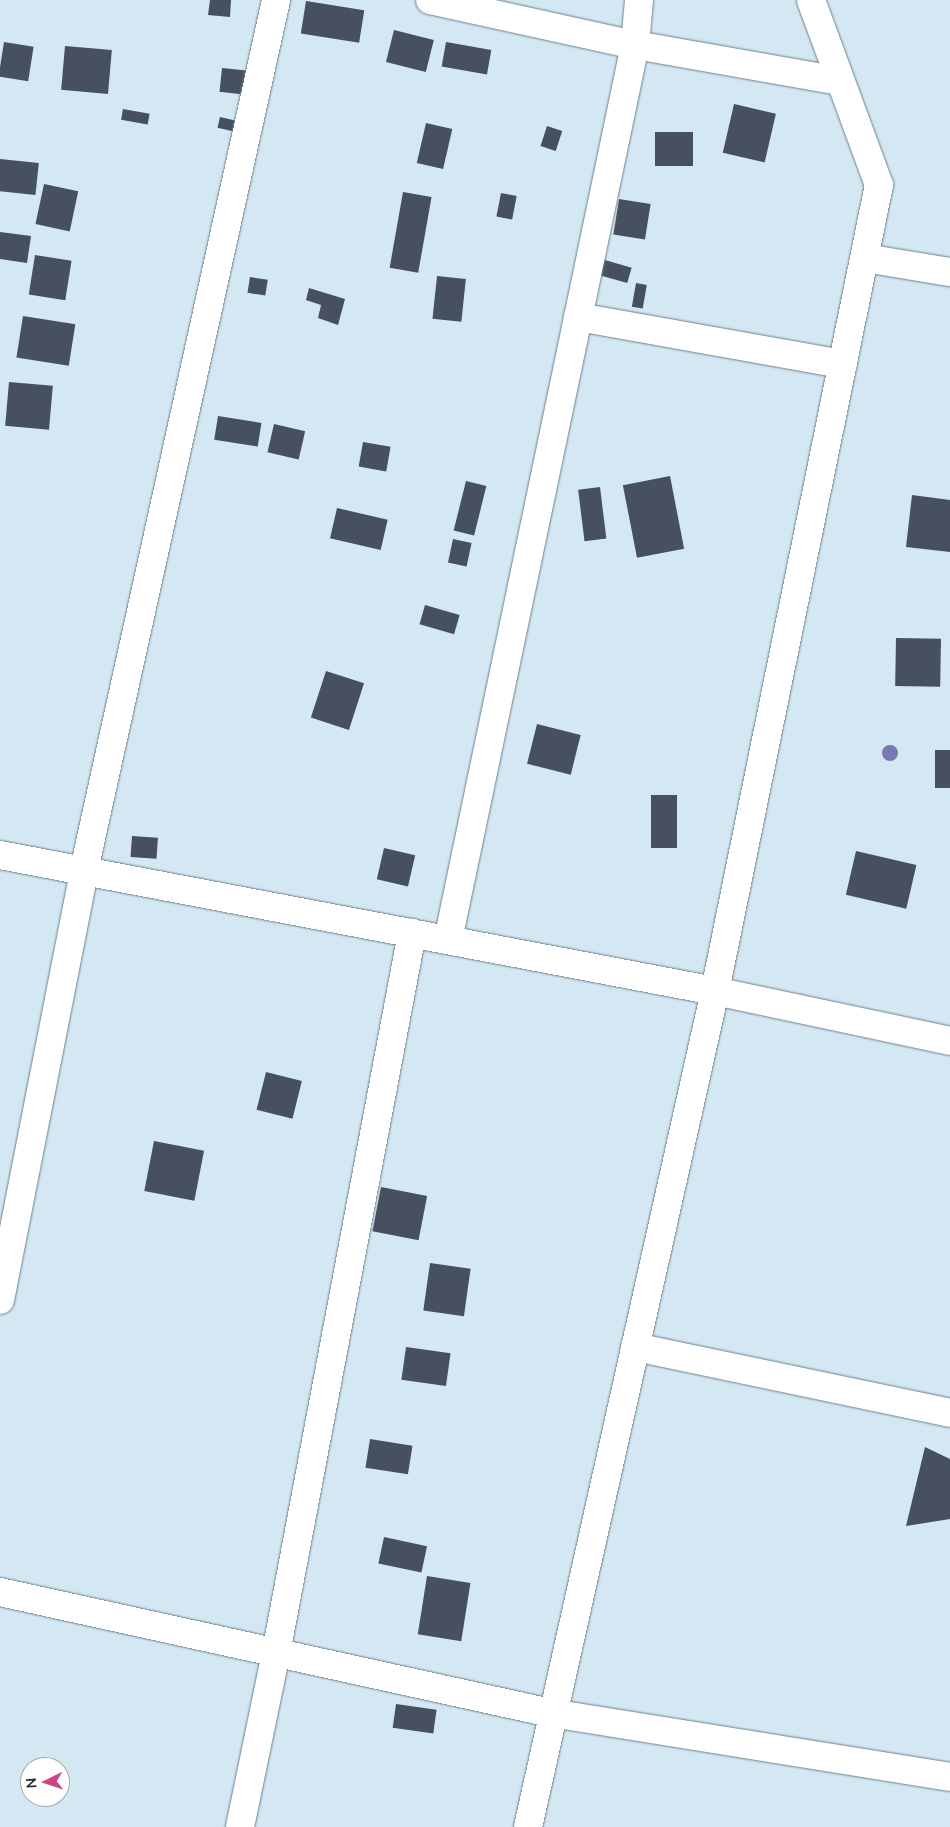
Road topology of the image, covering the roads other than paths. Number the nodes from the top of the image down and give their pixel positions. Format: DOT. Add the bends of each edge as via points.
graph roads {
  1 [pos="276,0"];
  2 [pos="430,0"];
  3 [pos="639,0"];
  4 [pos="812,0"];
  5 [pos="635,45"];
  6 [pos="840,81"];
  7 [pos="865,258"];
  8 [pos="950,272"];
  9 [pos="578,316"];
  10 [pos="843,364"];
  11 [pos="0,855"];
  12 [pos="84,870"];
  13 [pos="412,933"];
  14 [pos="448,940"];
  15 [pos="715,991"];
  16 [pos="950,1040"];
  17 [pos="0,1300"];
  18 [pos="634,1347"];
  19 [pos="950,1413"];
  20 [pos="0,1592"];
  21 [pos="276,1653"];
  22 [pos="552,1713"];
  23 [pos="950,1777"];
  24 [pos="240,1827"];
  25 [pos="528,1827"];
  1 -- 12 [label="street"];
  2 -- 5 [label="street"];
  3 -- 5 [label="street"];
  4 -- 6 [label="street"];
  5 -- 6 [label="street"];
  5 -- 9 [label="street"];
  6 -- 7 [label="street" via="879,186"];
  7 -- 8 [label="street"];
  7 -- 10 [label="street"];
  9 -- 10 [label="street"];
  9 -- 14 [label="street"];
  10 -- 15 [label="street"];
  11 -- 12 [label="street"];
  12 -- 13 [label="street"];
  12 -- 17 [label="street"];
  13 -- 14 [label="street"];
  13 -- 21 [label="street"];
  14 -- 15 [label="street"];
  15 -- 16 [label="street"];
  15 -- 18 [label="street"];
  18 -- 19 [label="street"];
  18 -- 22 [label="street"];
  20 -- 21 [label="street"];
  21 -- 22 [label="street"];
  21 -- 24 [label="street"];
  22 -- 23 [label="street"];
  22 -- 25 [label="street"];
}
